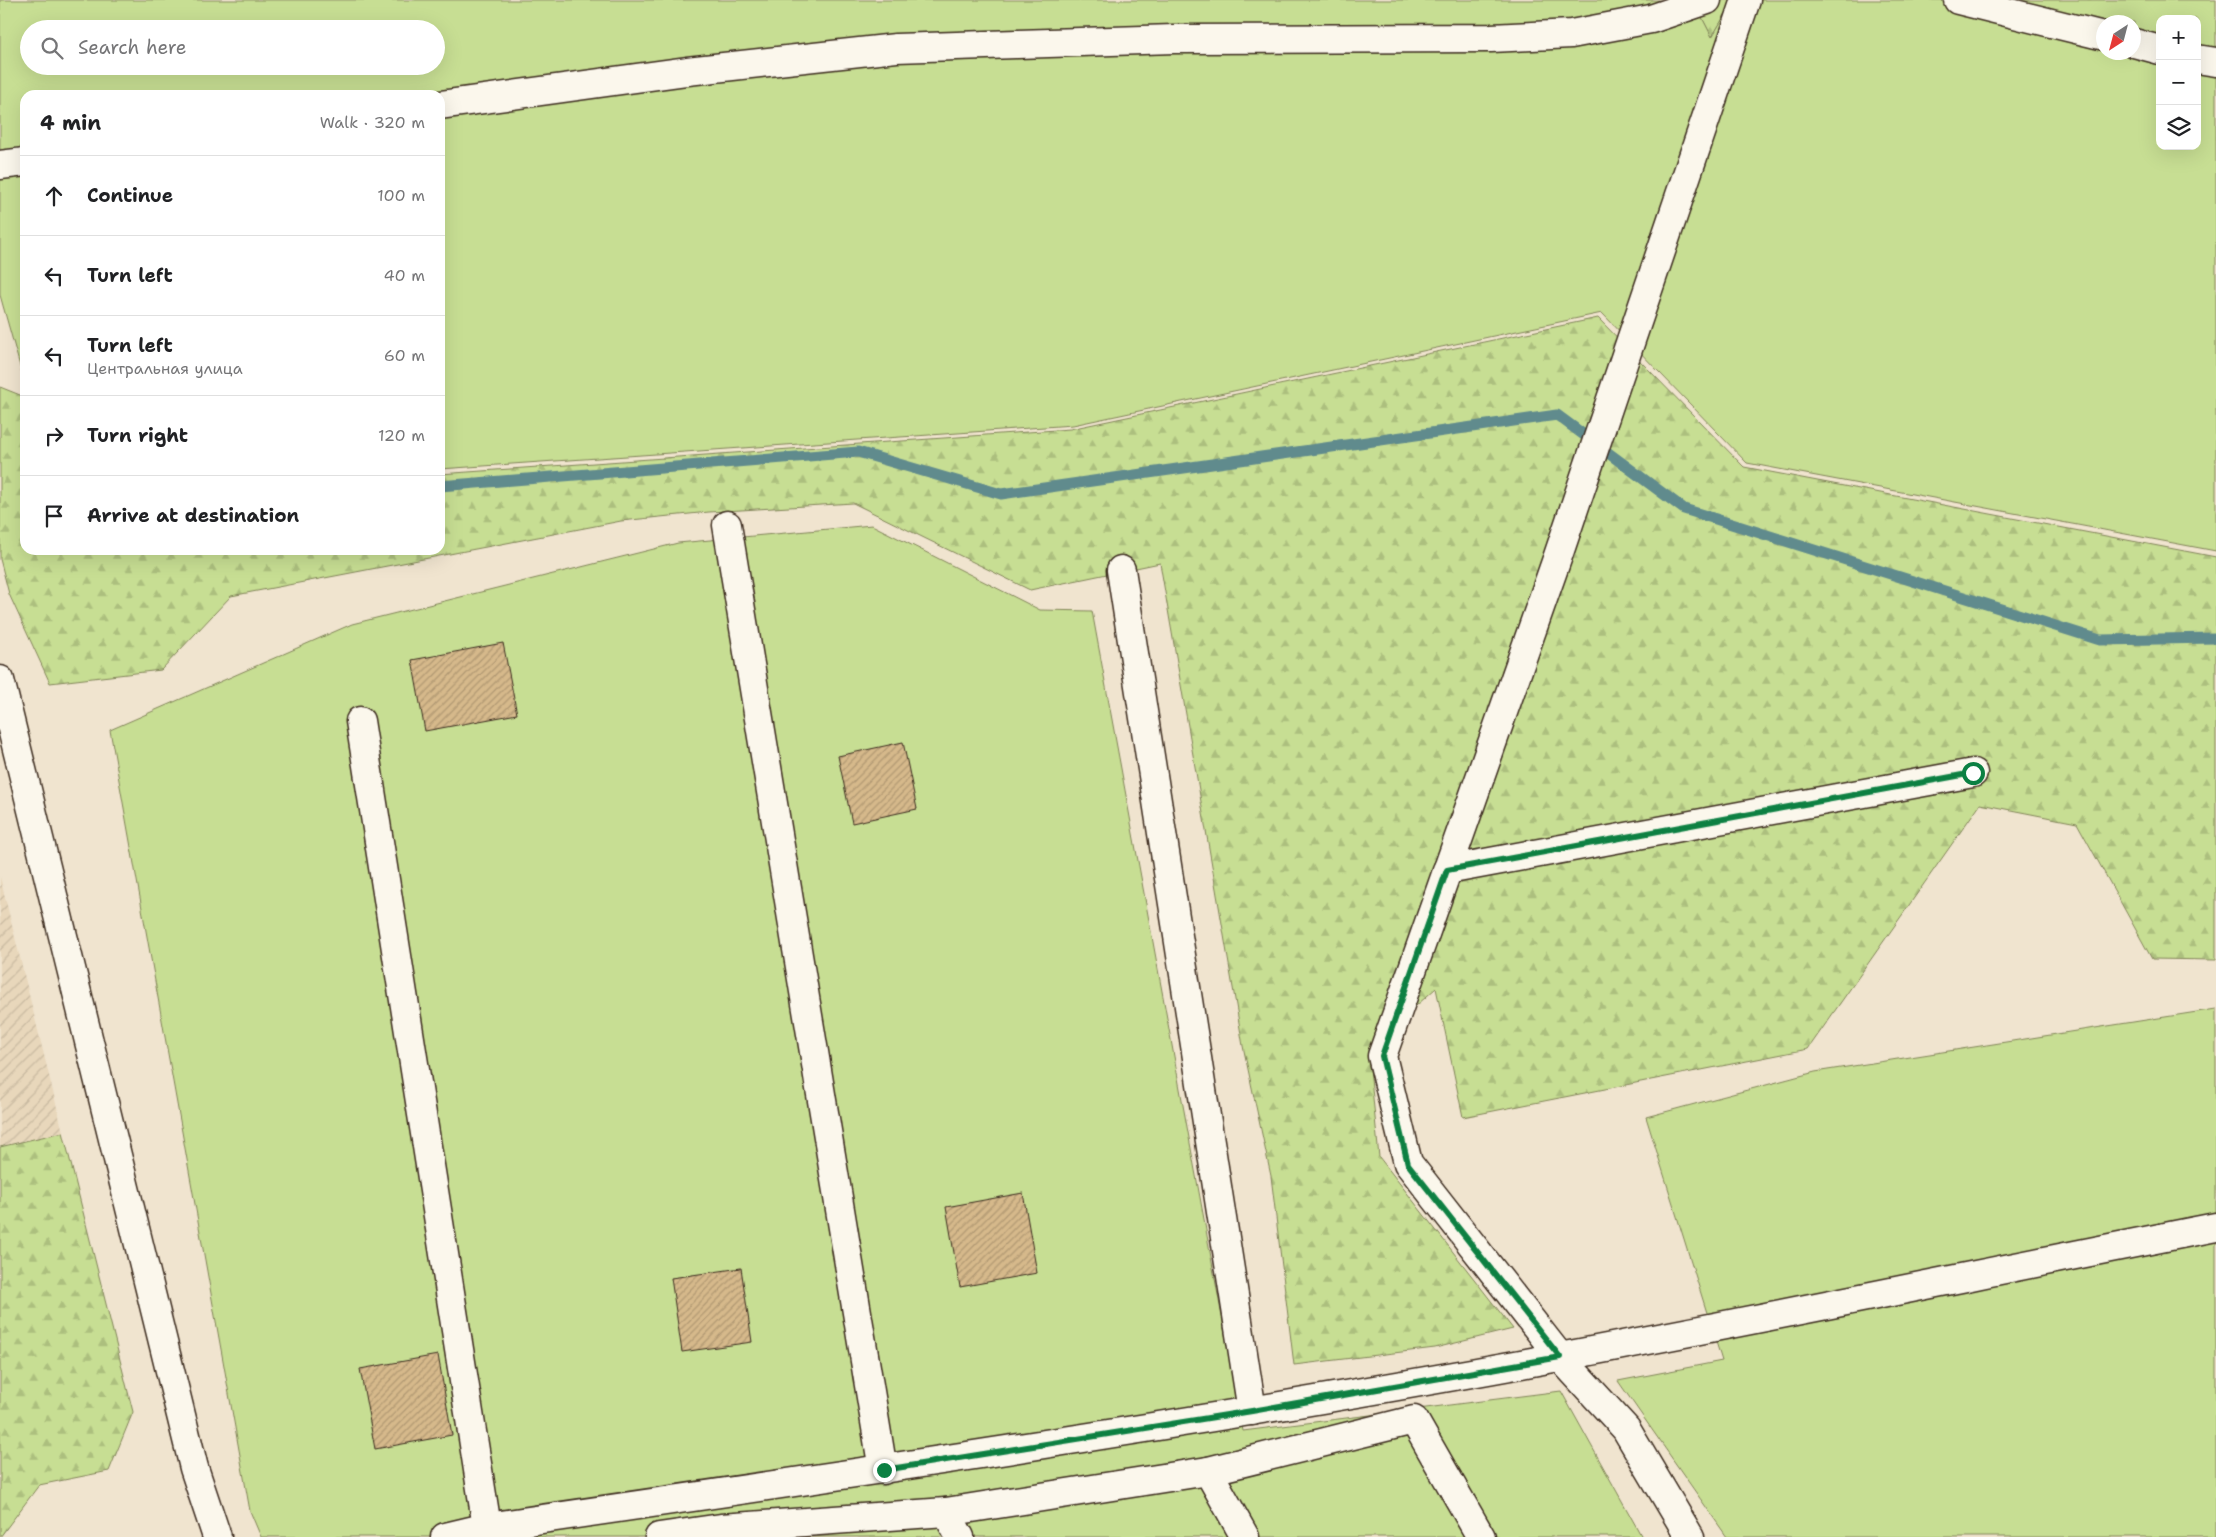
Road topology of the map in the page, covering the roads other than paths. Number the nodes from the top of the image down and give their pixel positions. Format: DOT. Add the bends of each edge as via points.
graph roads {
  1 [pos="1707,0"];
  2 [pos="1746,0"];
  3 [pos="1958,0"];
  4 [pos="2096,34"];
  5 [pos="2141,45"];
  6 [pos="2156,49"];
  7 [pos="2201,60"];
  8 [pos="2216,62"];
  9 [pos="445,104"];
  10 [pos="20,163"];
  11 [pos="0,165"];
  12 [pos="727,525"];
  13 [pos="1121,570"];
  14 [pos="0,680"];
  15 [pos="360,721"];
  16 [pos="1973,773"];
  17 [pos="1447,870"];
  18 [pos="2216,1227"];
  19 [pos="1560,1357"];
  20 [pos="1252,1411"];
  21 [pos="884,1470"];
  22 [pos="1208,1471"];
  23 [pos="946,1512"];
  24 [pos="487,1527"];
  25 [pos="724,1532"];
  26 [pos="218,1537"];
  27 [pos="444,1537"];
  28 [pos="659,1537"];
  29 [pos="960,1537"];
  30 [pos="1246,1537"];
  31 [pos="1481,1537"];
  32 [pos="1690,1537"];
  1 -- 9 [label="street" via="1651,19 1571,34 1491,38 1174,39 896,48 687,71"];
  2 -- 17 [label="street" via="1558,556"];
  3 -- 4 [label="street"];
  5 -- 6 [label="street"];
  7 -- 8 [label="street"];
  10 -- 11 [label="street"];
  12 -- 21 [label="street"];
  13 -- 20 [label="street"];
  14 -- 26 [label="street" via="194,1468"];
  15 -- 24 [label="street"];
  16 -- 17 [label="street"];
  17 -- 19 [label="street" via="1382,1056 1408,1164"];
  18 -- 19 [label="street"];
  19 -- 20 [label="street"];
  19 -- 32 [label="street" via="1626,1429"];
  20 -- 21 [label="street"];
  21 -- 24 [label="street"];
  22 -- 23 [label="street"];
  22 -- 30 [label="street"];
  22 -- 31 [label="street" via="1414,1420"];
  23 -- 25 [label="street"];
  23 -- 29 [label="street"];
  24 -- 27 [label="street"];
  25 -- 28 [label="street"];
}
